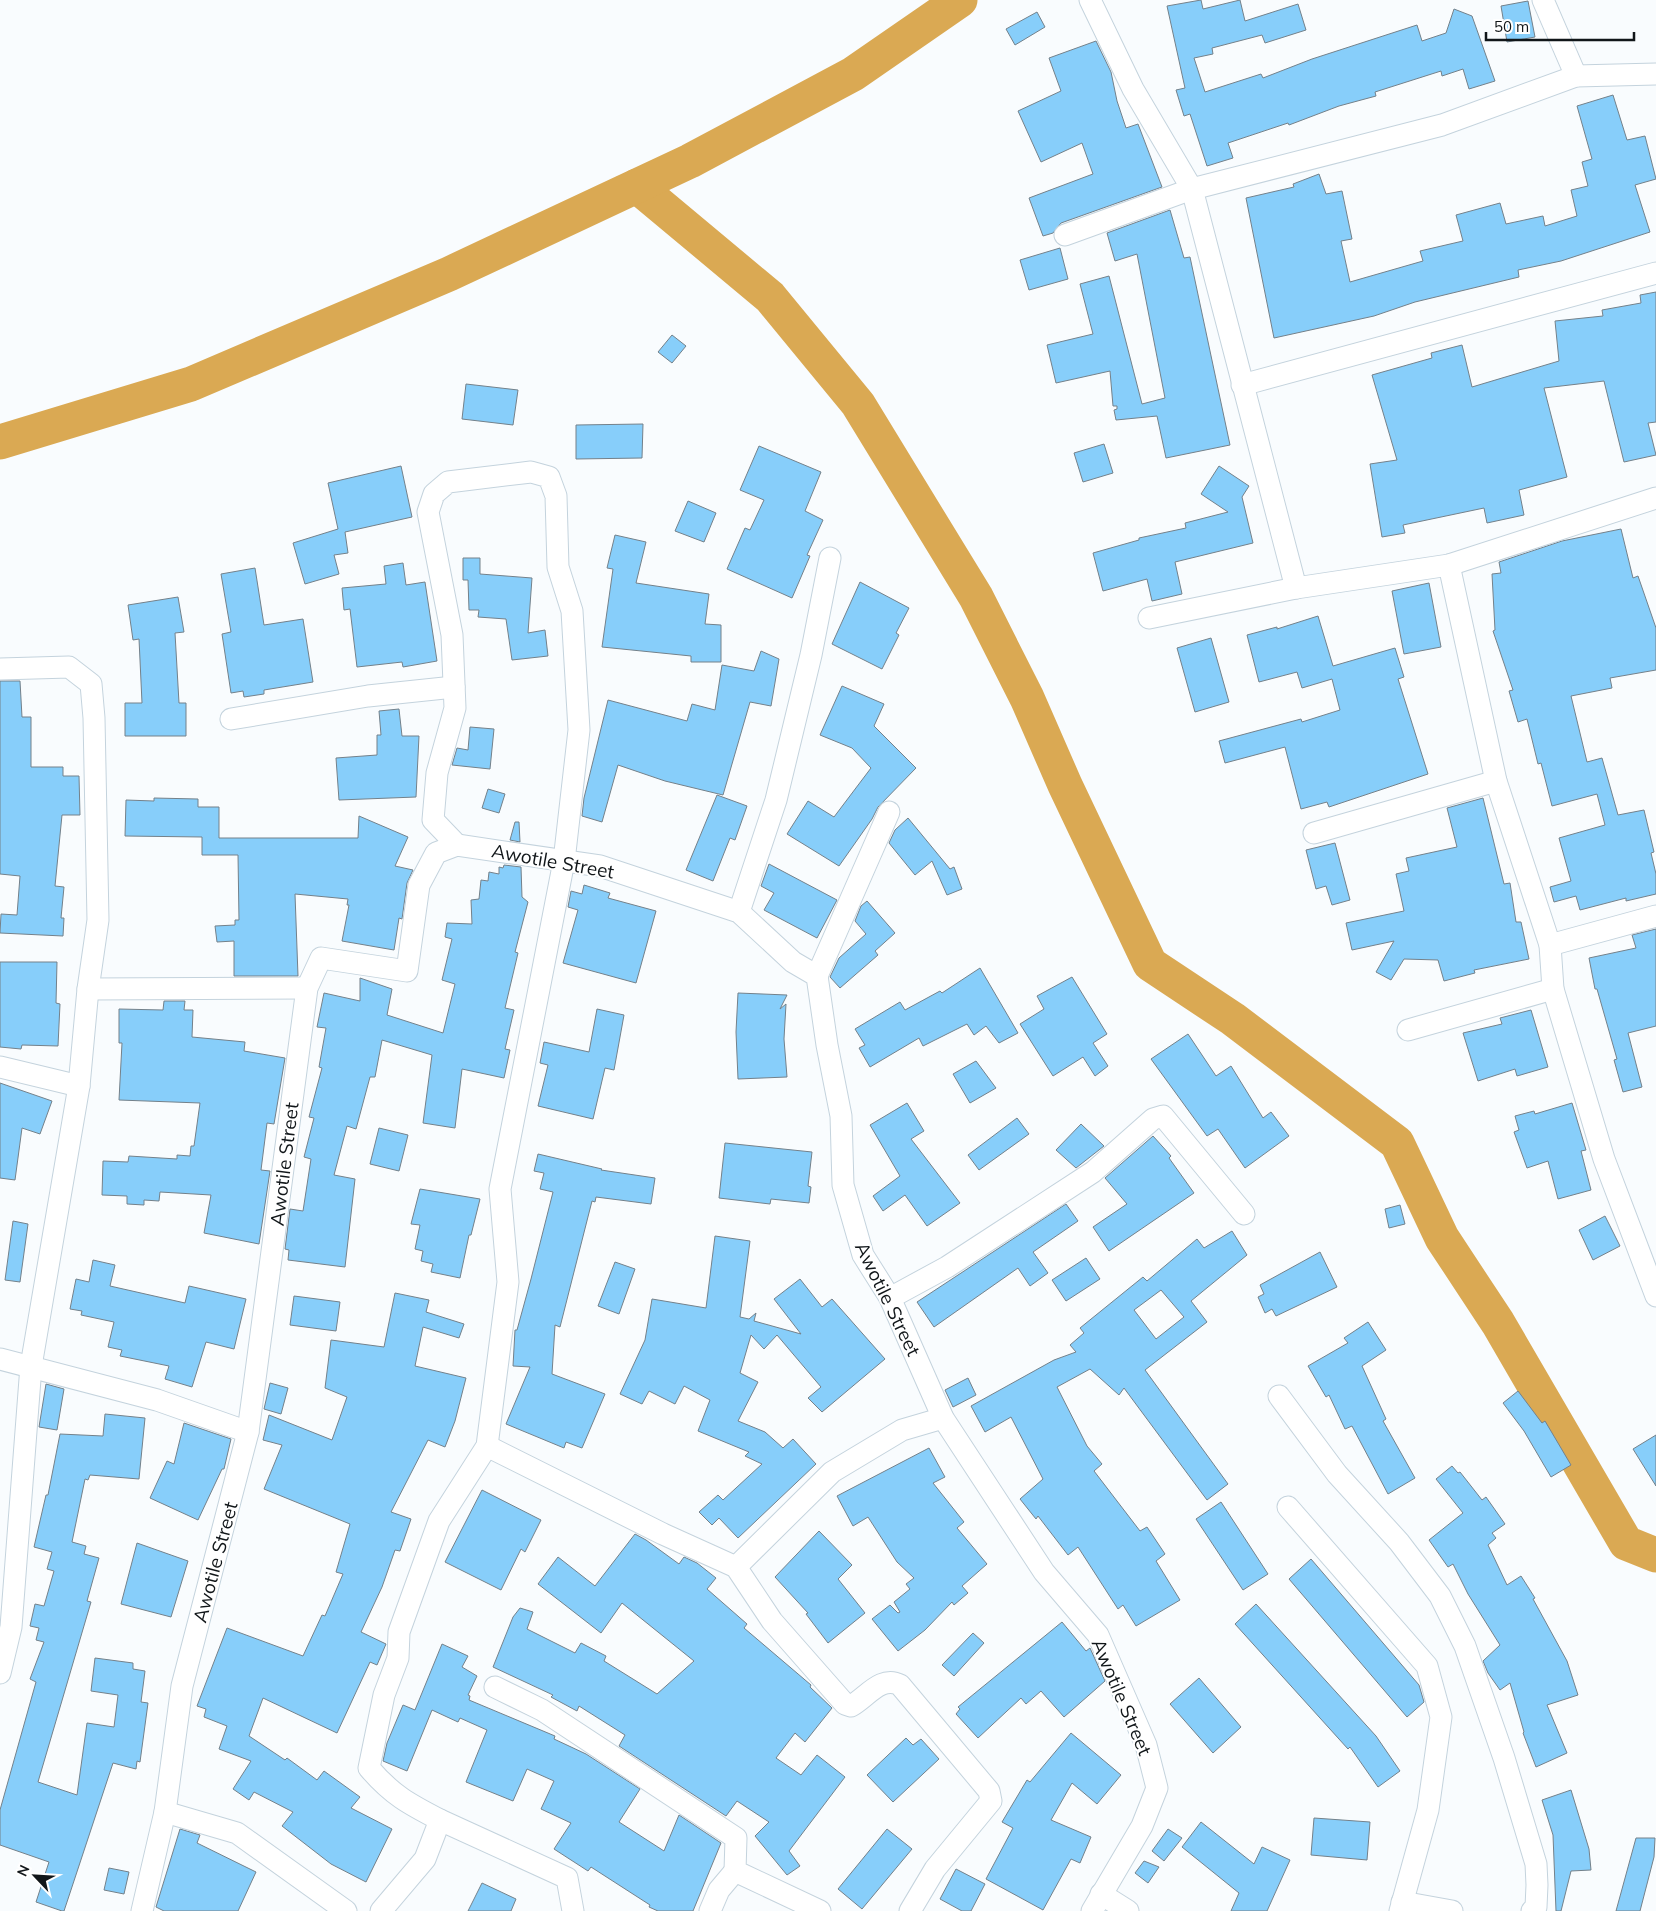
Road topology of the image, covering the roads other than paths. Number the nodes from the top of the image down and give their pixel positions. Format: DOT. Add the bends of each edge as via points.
graph roads {
  1 [pos="1090,0"];
  2 [pos="1543,0"];
  3 [pos="1576,76"];
  4 [pos="1655,80"];
  5 [pos="1192,189"];
  6 [pos="1065,235"];
  7 [pos="1656,273"];
  8 [pos="1242,384"];
  9 [pos="1656,498"];
  10 [pos="830,558"];
  11 [pos="1449,565"];
  12 [pos="1296,588"];
  13 [pos="1149,618"];
  14 [pos="0,669"];
  15 [pos="454,687"];
  16 [pos="231,719"];
  17 [pos="1496,780"];
  18 [pos="889,812"];
  19 [pos="1314,833"];
  20 [pos="457,845"];
  21 [pos="564,861"];
  22 [pos="739,912"];
  23 [pos="1656,916"];
  24 [pos="1550,945"];
  25 [pos="817,976"];
  26 [pos="306,988"];
  27 [pos="88,989"];
  28 [pos="1553,989"];
  29 [pos="1408,1030"];
  30 [pos="0,1066"];
  31 [pos="79,1086"];
  32 [pos="1244,1214"];
  33 [pos="1656,1296"];
  34 [pos="890,1298"];
  35 [pos="0,1359"];
  36 [pos="31,1366"];
  37 [pos="1279,1396"];
  38 [pos="943,1418"];
  39 [pos="248,1432"];
  40 [pos="487,1446"];
  41 [pos="1288,1507"];
  42 [pos="736,1567"];
  43 [pos="6,1625"];
  44 [pos="0,1673"];
  45 [pos="495,1687"];
  46 [pos="165,1812"];
  47 [pos="440,1820"];
  48 [pos="735,1871"];
  49 [pos="1096,1902"];
  50 [pos="1401,1907"];
  51 [pos="815,1910"];
  52 [pos="142,1911"];
  53 [pos="346,1911"];
  54 [pos="381,1911"];
  55 [pos="574,1911"];
  56 [pos="710,1911"];
  57 [pos="910,1911"];
  58 [pos="1128,1911"];
  59 [pos="1452,1911"];
  60 [pos="1532,1911"];
  1 -- 5 [label="street" via="1133,89"];
  2 -- 3 [label="street"];
  3 -- 4 [label="street"];
  3 -- 5 [label="street" via="1442,125"];
  5 -- 6 [label="street"];
  5 -- 8 [label="street"];
  7 -- 8 [label="street"];
  8 -- 12 [label="street"];
  9 -- 11 [label="street"];
  10 -- 22 [label="street" via="811,655 776,800"];
  11 -- 12 [label="street"];
  11 -- 17 [label="street"];
  12 -- 13 [label="street"];
  14 -- 27 [label="street" via="68,667 91,684 98,920"];
  15 -- 16 [label="street" via="350,699"];
  15 -- 20 [label="street" via="454,708 438,773 432,820"];
  15 -- 21 [label="street" via="452,635 428,512 434,494 448,482 530,472 549,478 556,496 558,567 572,612 578,730"];
  17 -- 19 [label="street"];
  17 -- 24 [label="street"];
  18 -- 25 [label="street"];
  20 -- 21 [label="street, Awotile Street"];
  20 -- 26 [label="street, Awotile Street" via="436,852 419,886 407,971 321,958"];
  21 -- 22 [label="street, Awotile Street" via="600,866"];
  21 -- 40 [label="street" via="500,1189 508,1282"];
  22 -- 25 [label="street, Awotile Street" via="793,962"];
  23 -- 24 [label="street"];
  24 -- 28 [label="street"];
  25 -- 34 [label="street, Awotile Street" via="841,1116 843,1185 863,1255"];
  26 -- 27 [label="street"];
  26 -- 39 [label="street, Awotile Street"];
  27 -- 31 [label="street"];
  28 -- 29 [label="street"];
  28 -- 33 [label="street" via="1604,1159"];
  30 -- 31 [label="street"];
  31 -- 36 [label="street"];
  32 -- 34 [label="street" via="1163,1116 1152,1119 1093,1172 947,1267"];
  34 -- 38 [label="street, Awotile Street"];
  35 -- 36 [label="street"];
  36 -- 39 [label="street" via="157,1400"];
  36 -- 43 [label="street"];
  37 -- 60 [label="street" via="1337,1474 1399,1542 1444,1604 1464,1646 1504,1758 1536,1864 1536,1907"];
  38 -- 42 [label="street" via="902,1430 832,1472"];
  38 -- 49 [label="street, Awotile Street" via="1044,1572 1098,1635 1146,1745 1156,1788 1142,1826"];
  39 -- 46 [label="street, Awotile Street" via="182,1686"];
  40 -- 42 [label="street"];
  40 -- 47 [label="street" via="439,1521 399,1632 398,1658 384,1695 369,1768 401,1800"];
  41 -- 50 [label="street" via="1427,1666 1441,1717 1428,1810"];
  42 -- 57 [label="street" via="772,1621 846,1704 851,1706 885,1681 900,1685 989,1791 991,1800 935,1869"];
  43 -- 44 [label="street"];
  45 -- 48 [label="street" via="542,1710 736,1838"];
  46 -- 52 [label="street, Awotile Street"];
  46 -- 53 [label="street" via="237,1833"];
  47 -- 54 [label="street" via="425,1859"];
  47 -- 55 [label="street" via="567,1878"];
  48 -- 51 [label="street"];
  48 -- 56 [label="street" via="719,1890"];
  49 -- 58 [label="street"];
  50 -- 59 [label="street"];
}
